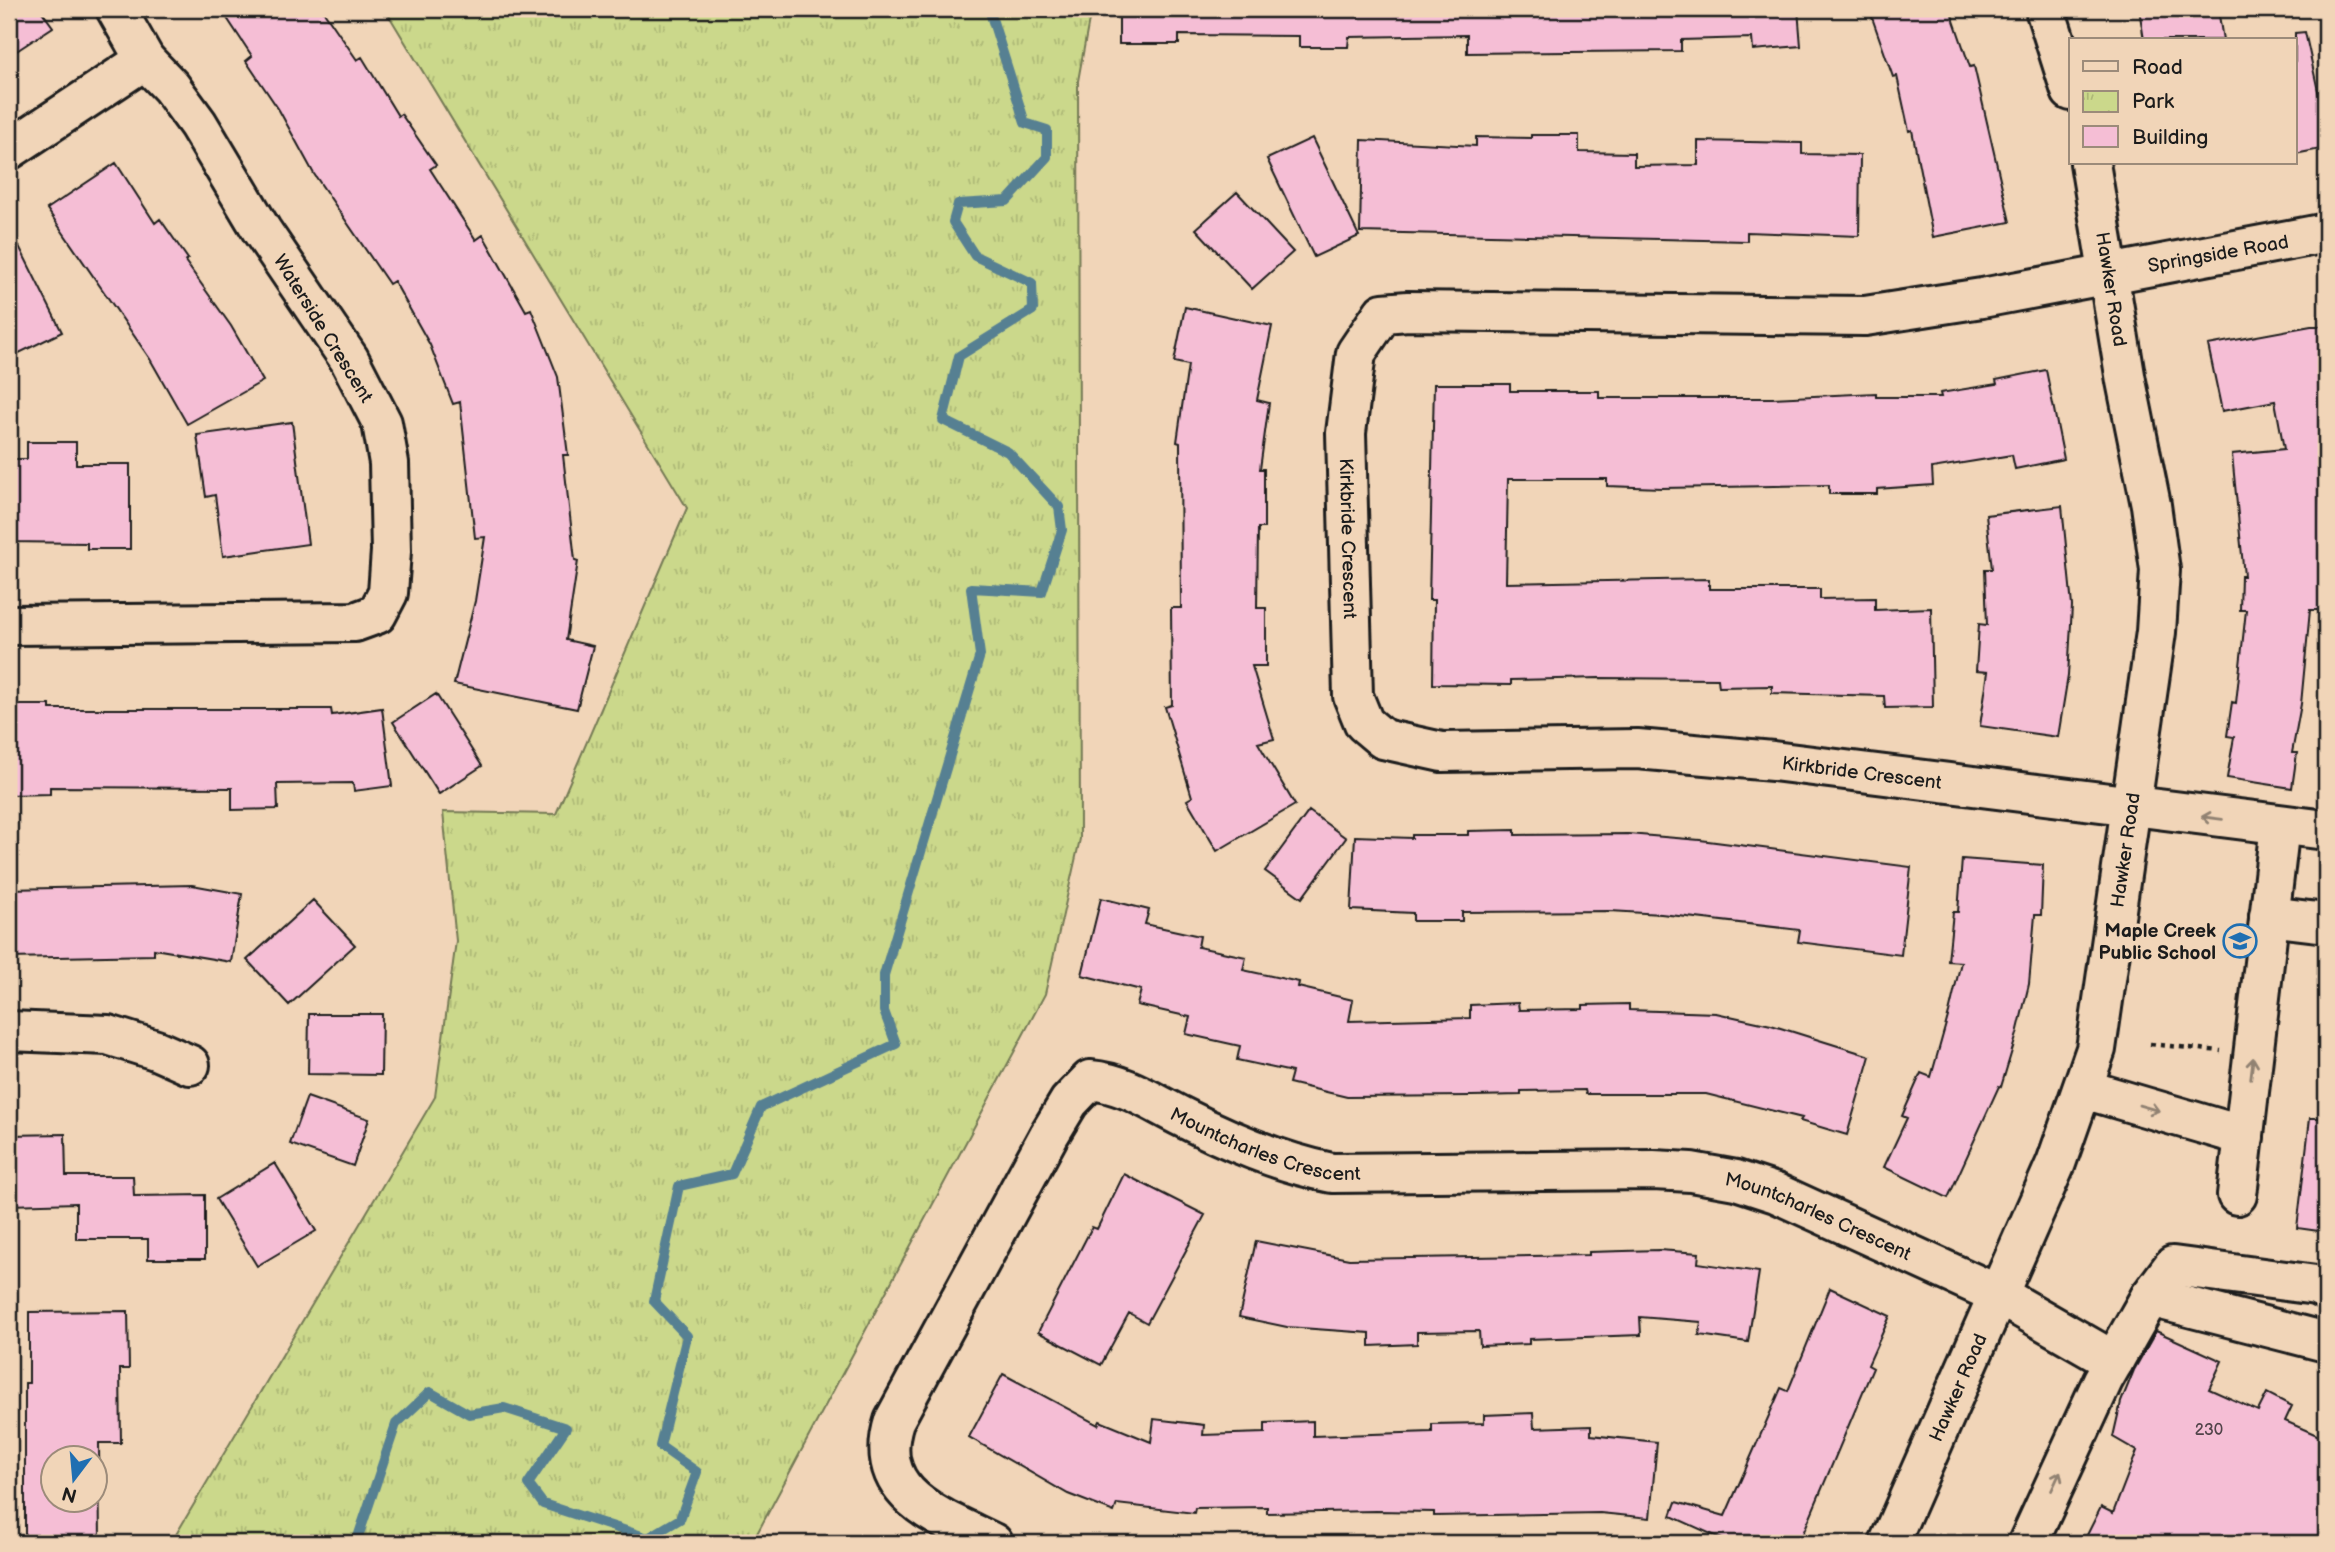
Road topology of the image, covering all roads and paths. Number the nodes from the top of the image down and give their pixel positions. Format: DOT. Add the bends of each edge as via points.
graph roads {
  1 [pos="116,9"];
  2 [pos="2045,9"];
  3 [pos="145,60"];
  4 [pos="2069,85"];
  5 [pos="9,150"];
  6 [pos="2090,164"];
  7 [pos="2326,233"];
  8 [pos="2111,275"];
  9 [pos="9,625"];
  10 [pos="2131,808"];
  11 [pos="2280,825"];
  12 [pos="2326,830"];
  13 [pos="2269,916"];
  14 [pos="2326,923"];
  15 [pos="9,1031"];
  16 [pos="2150,1044"];
  17 [pos="2254,1055"];
  18 [pos="190,1065"];
  19 [pos="2084,1089"];
  20 [pos="2244,1136"];
  21 [pos="2237,1195"];
  22 [pos="2326,1290"];
  23 [pos="1997,1294"];
  24 [pos="2150,1297"];
  25 [pos="2326,1342"];
  26 [pos="2114,1361"];
  27 [pos="993,1543"];
  28 [pos="1889,1543"];
  29 [pos="2028,1543"];
  1 -- 3 [label="street, Waterside Crescent"];
  2 -- 4 [label="street"];
  3 -- 5 [label="street"];
  3 -- 9 [label="street, Waterside Crescent" via="198,124 262,231 348,359 382,423 392,503 388,593 377,614 355,622"];
  6 -- 8 [label="street, Hawker Road"];
  7 -- 8 [label="street, Springside Road"];
  8 -- 10 [label="street, Hawker Road" via="2160,570 2156,632"];
  8 -- 10 [label="street, Kirkbride Crescent" via="1866,316 1383,313 1356,353 1350,390 1346,433 1351,656 1353,696 1364,723 1383,739 1410,747 1442,752 1637,749 1773,761"];
  11 -- 10 [label="street, one-way"];
  10 -- 19 [label="street, Hawker Road" via="2096,1049"];
  11 -- 12 [label="street"];
  11 -- 13 [label="street"];
  13 -- 14 [label="street"];
  13 -- 17 [label="street"];
  15 -- 18 [label="street" via="107,1035"];
  16 -- 17 [label="path"];
  20 -- 17 [label="street, one-way"];
  19 -- 20 [label="street, one-way"];
  19 -- 23 [label="street, Hawker Road"];
  20 -- 21 [label="street"];
  22 -- 24 [label="street" via="2173,1266"];
  23 -- 26 [label="street"];
  23 -- 27 [label="street, Mountcharles Crescent" via="1776,1193 1736,1180 1653,1170 1332,1173 1287,1164 1114,1082 1090,1080 1069,1102 1049,1135 894,1421 887,1443 889,1468 921,1507"];
  23 -- 28 [label="street, Hawker Road"];
  24 -- 25 [label="street"];
  24 -- 26 [label="street"];
  29 -- 26 [label="street, one-way"];
}
